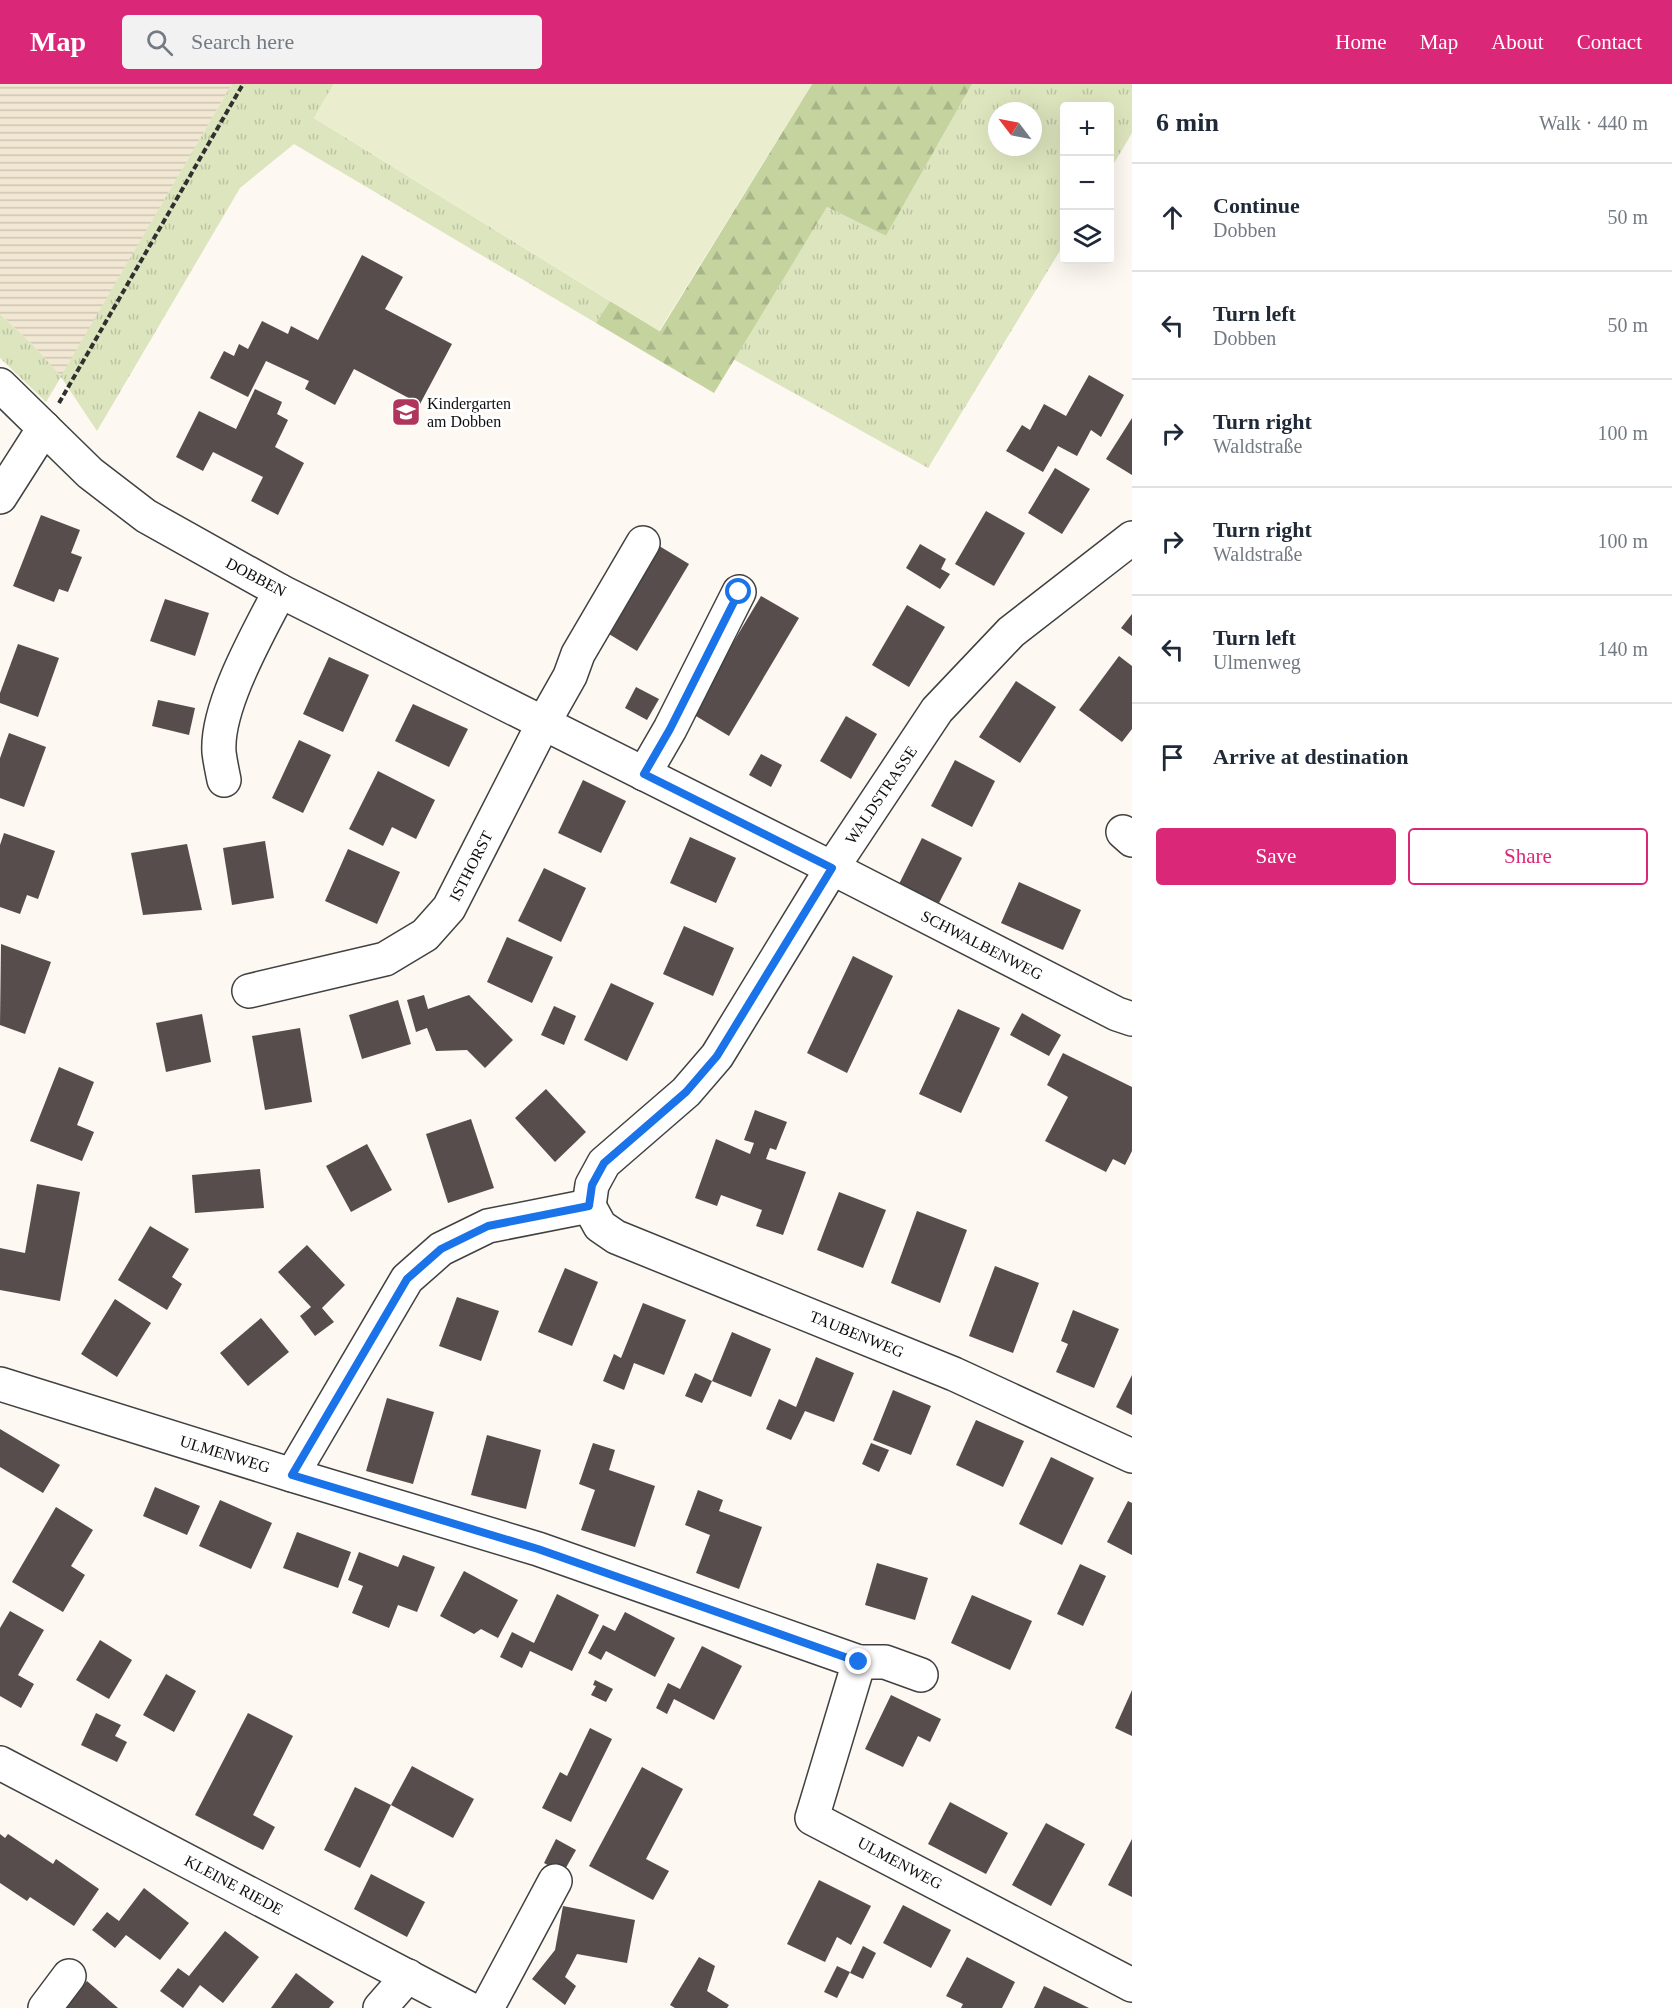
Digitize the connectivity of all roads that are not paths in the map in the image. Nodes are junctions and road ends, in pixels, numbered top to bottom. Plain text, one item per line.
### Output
1 (0, 385) edge
2 (44, 428) junction
3 (0, 497) edge
4 (1132, 538) edge
5 (643, 543) dead end
6 (280, 591) junction
7 (739, 592) dead end
8 (544, 722) junction
9 (644, 774) junction
10 (224, 780) dead end
11 (832, 868) junction
12 (249, 991) dead end
13 (1132, 1019) edge
14 (589, 1206) junction
15 (0, 1384) edge
16 (1132, 1456) edge
17 (292, 1475) junction
18 (859, 1662) junction
19 (921, 1675) dead end
20 (0, 1763) edge
21 (555, 1881) dead end
22 (69, 1976) dead end
23 (408, 1976) junction
24 (1132, 1987) edge
25 (45, 2008) edge
26 (380, 2008) edge
27 (468, 2008) edge
28 (487, 2008) edge
29 (1122, 2008) edge

1 - 2 street, DOBBEN
2 - 3 street
2 - 6 street, DOBBEN
4 - 11 street, WALDSTRASSE
5 - 8 street
6 - 8 street, DOBBEN
6 - 10 street
7 - 9 street
8 - 9 street, DOBBEN
8 - 12 street, ISTHORST
9 - 11 street, DOBBEN
11 - 13 street, SCHWALBENWEG
11 - 14 street, WALDSTRASSE
14 - 16 street, TAUBENWEG
14 - 17 street
15 - 17 street, ULMENWEG
17 - 18 street, ULMENWEG
18 - 19 street, ULMENWEG
18 - 24 street, ULMENWEG
20 - 23 street, KLEINE RIEDE
21 - 28 street
22 - 25 street
23 - 26 street
23 - 27 street, KLEINE RIEDE
24 - 29 street

